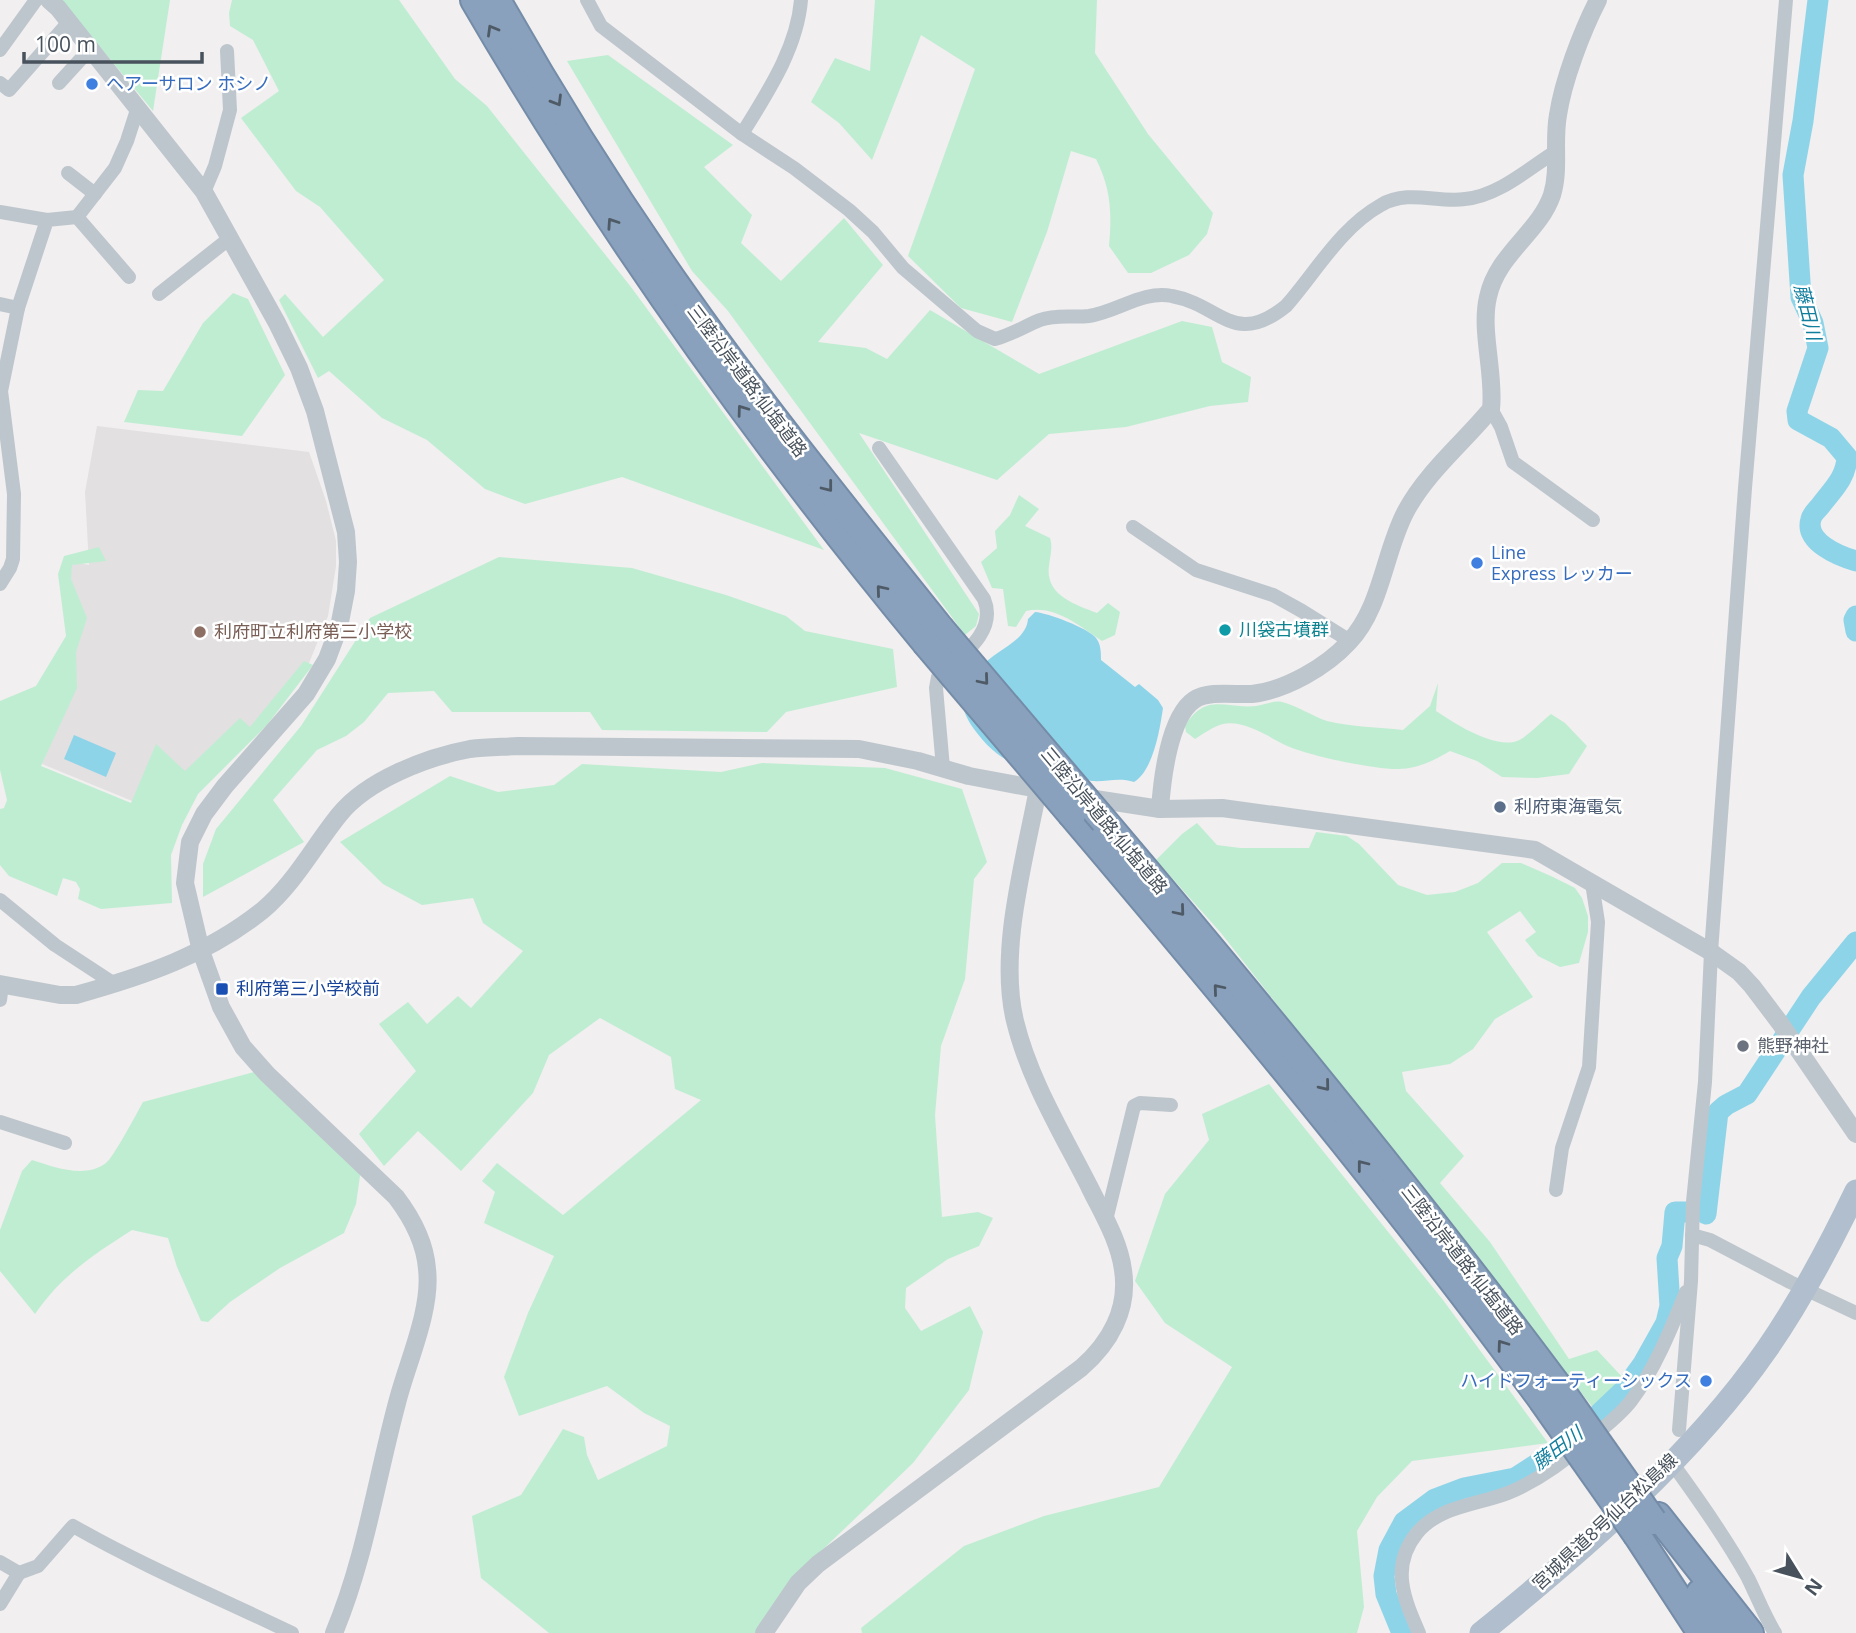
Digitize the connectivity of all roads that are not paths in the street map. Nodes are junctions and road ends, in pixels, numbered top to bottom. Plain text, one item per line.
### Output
1 (36, 0) edge
2 (49, 0) edge
3 (474, 0) edge
4 (497, 0) edge
5 (587, 0) edge
6 (801, 0) edge
7 (1598, 0) edge
8 (1786, 0) edge
9 (69, 22) junction
10 (0, 50) edge
11 (90, 50) junction
12 (227, 51) dead end
13 (59, 82) dead end
14 (0, 83) edge
15 (137, 110) junction
16 (741, 134) junction
17 (1555, 152) junction
18 (68, 173) dead end
19 (204, 192) junction
20 (95, 194) junction
21 (0, 212) edge
22 (77, 217) junction
23 (47, 220) junction
24 (230, 238) junction
25 (129, 277) dead end
26 (159, 294) dead end
27 (0, 304) edge
28 (18, 308) junction
29 (1490, 409) junction
30 (879, 448) dead end
31 (1593, 520) dead end
32 (1133, 527) dead end
33 (0, 584) edge
34 (932, 635) junction
35 (1350, 641) junction
36 (943, 768) junction
37 (1038, 789) junction
38 (1160, 809) junction
39 (1592, 883) junction
40 (0, 900) edge
41 (0, 913) edge
42 (17, 914) junction
43 (201, 951) junction
44 (1711, 952) junction
45 (113, 983) junction
46 (1, 990) edge
47 (1171, 1105) dead end
48 (0, 1122) edge
49 (1856, 1134) edge
50 (65, 1143) dead end
51 (1556, 1190) dead end
52 (1856, 1191) edge
53 (1106, 1220) junction
54 (1692, 1235) junction
55 (1691, 1281) junction
56 (1804, 1289) junction
57 (1856, 1313) edge
58 (1551, 1399) junction
59 (1679, 1430) dead end
60 (1672, 1463) junction
61 (1644, 1529) junction
62 (0, 1562) edge
63 (19, 1573) junction
64 (0, 1604) edge
65 (292, 1633) edge
66 (334, 1633) edge
67 (764, 1633) edge
68 (1419, 1633) edge
69 (1481, 1633) edge
70 (1682, 1633) edge
71 (1701, 1633) edge
72 (1725, 1633) edge
73 (1750, 1633) edge
74 (1775, 1633) edge

1 - 10 street
2 - 9 street
34 -> 3 highway, 三陸沿岸道路;仙塩道路
4 -> 34 highway, 三陸沿岸道路;仙塩道路
5 - 16 street
6 - 16 street
7 - 17 street
8 - 44 street
9 - 11 street
9 - 14 street
11 - 13 street
11 - 15 street
12 - 19 street
15 - 19 street
15 - 20 street
16 - 17 street
17 - 29 street
18 - 20 street
19 - 24 street
20 - 22 street
21 - 23 street
22 - 23 street
22 - 25 street
23 - 28 street
24 - 26 street
24 - 43 street
27 - 28 street
28 - 33 street
29 - 31 street
29 - 35 street
30 - 36 street
32 - 35 street
58 -> 34 highway, 三陸沿岸道路;仙塩道路, bridge
34 -> 58 highway, 三陸沿岸道路;仙塩道路, bridge
35 - 38 street
36 - 37 street
36 - 43 street
37 - 38 street
37 - 53 street
38 - 39 street
39 - 44 street
39 - 51 street
40 - 42 street
41 - 42 street
42 - 45 street
43 - 45 street
43 - 66 street
44 - 49 street
44 - 54 street
45 - 46 street
47 - 53 street
48 - 50 street
52 - 56 main road, 宮城県道8号仙台松島線
53 - 67 street
54 - 55 street
54 - 56 street
55 - 59 street
55 - 68 street
56 - 57 street
56 - 60 main road, 宮城県道8号仙台松島線
58 - 61 highway, 三陸沿岸道路;仙塩道路, bridge
58 - 61 highway, 三陸沿岸道路;仙塩道路, bridge
60 - 69 main road, 宮城県道8号仙台松島線
60 - 74 street
61 - 70 highway
61 - 71 highway, 三陸沿岸道路;仙塩道路
61 - 72 highway, 三陸沿岸道路;仙塩道路
61 - 73 highway
62 - 63 street
63 - 64 street
63 - 65 street

